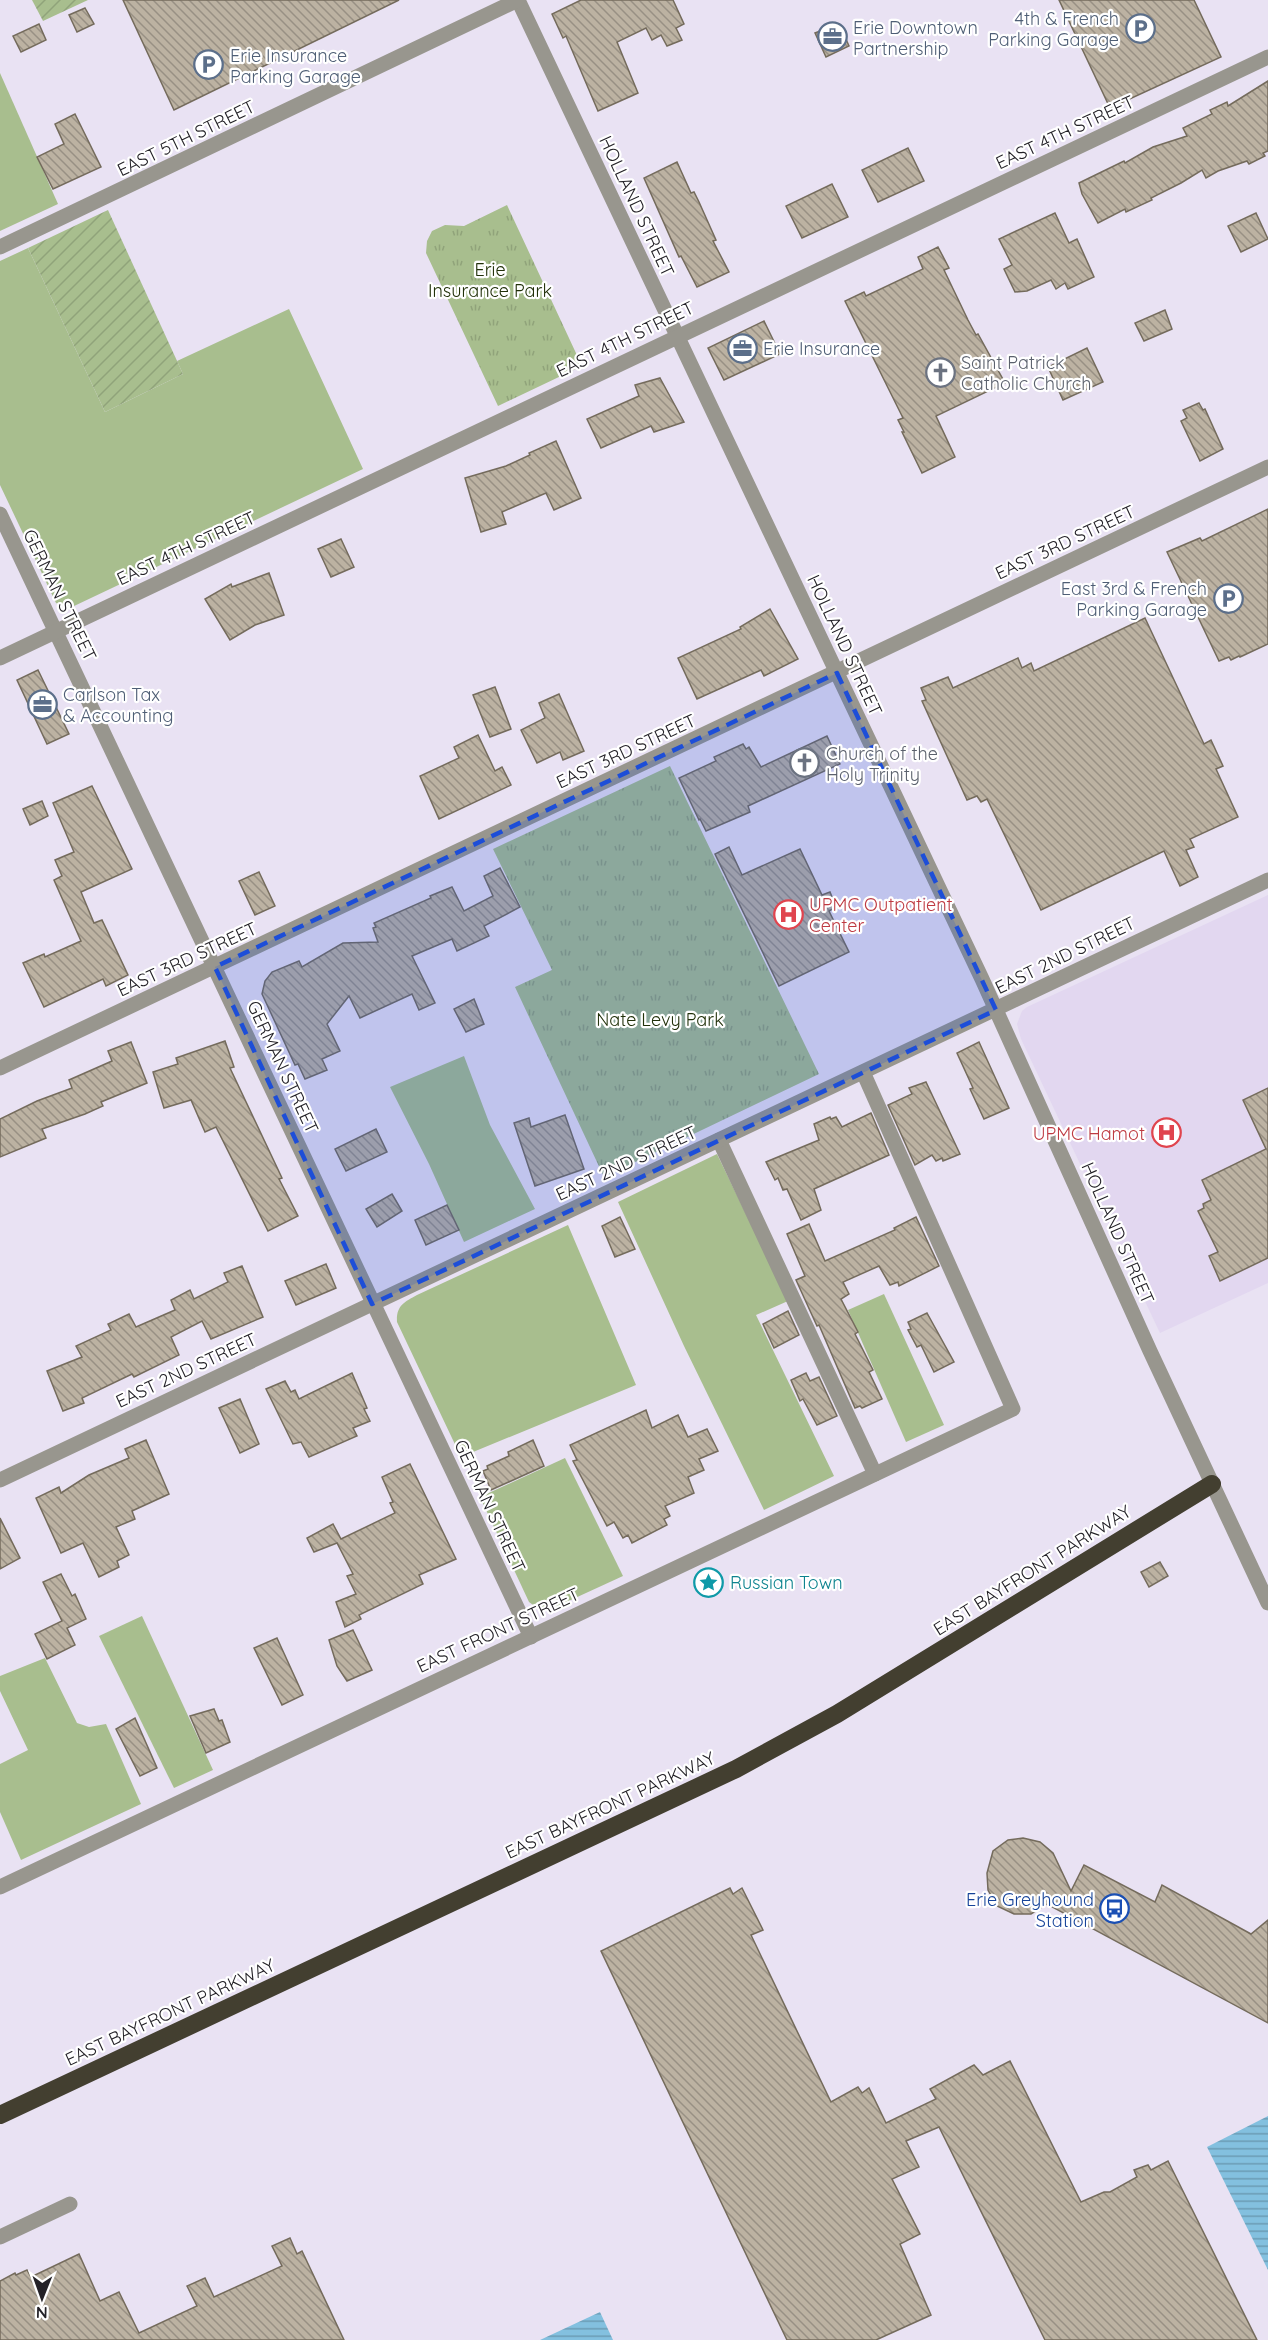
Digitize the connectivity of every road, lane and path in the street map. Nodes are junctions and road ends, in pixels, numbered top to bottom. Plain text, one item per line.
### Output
1 (518, 0) edge
2 (1268, 57) edge
3 (0, 247) edge
4 (677, 336) junction
5 (1268, 467) edge
6 (0, 514) edge
7 (57, 632) junction
8 (0, 658) edge
9 (837, 673) junction
10 (1268, 880) edge
11 (214, 967) junction
12 (996, 1010) junction
13 (0, 1068) edge
14 (863, 1072) junction
15 (719, 1140) junction
16 (372, 1304) junction
17 (875, 1474) junction
18 (0, 1480) edge
19 (1212, 1484) junction
20 (1268, 1603) edge
21 (531, 1637) junction
22 (0, 1887) edge
23 (0, 2115) edge
24 (70, 2204) dead end
25 (0, 2237) edge

1 - 3 street, EAST 5TH STREET
1 - 4 street, HOLLAND STREET
2 - 4 street, EAST 4TH STREET
4 - 7 street, EAST 4TH STREET
4 - 9 street, HOLLAND STREET
5 - 9 street, EAST 3RD STREET
6 - 7 street, GERMAN STREET
7 - 8 street, EAST 4TH STREET
7 - 11 street, GERMAN STREET
9 - 11 street, EAST 3RD STREET
9 - 12 street, HOLLAND STREET
10 - 12 street, EAST 2ND STREET
11 - 13 street, EAST 3RD STREET
11 - 16 street, GERMAN STREET
12 - 14 street, EAST 2ND STREET
12 - 19 street, HOLLAND STREET
14 - 15 street, EAST 2ND STREET
14 - 17 street, EAST FRONT STREET
15 - 16 street, EAST 2ND STREET
15 - 17 street
16 - 18 street, EAST 2ND STREET
16 - 21 street, GERMAN STREET
17 - 21 street, EAST FRONT STREET
19 - 20 street, HOLLAND STREET
19 - 23 highway, EAST BAYFRONT PARKWAY
21 - 22 street, EAST FRONT STREET
24 - 25 street

